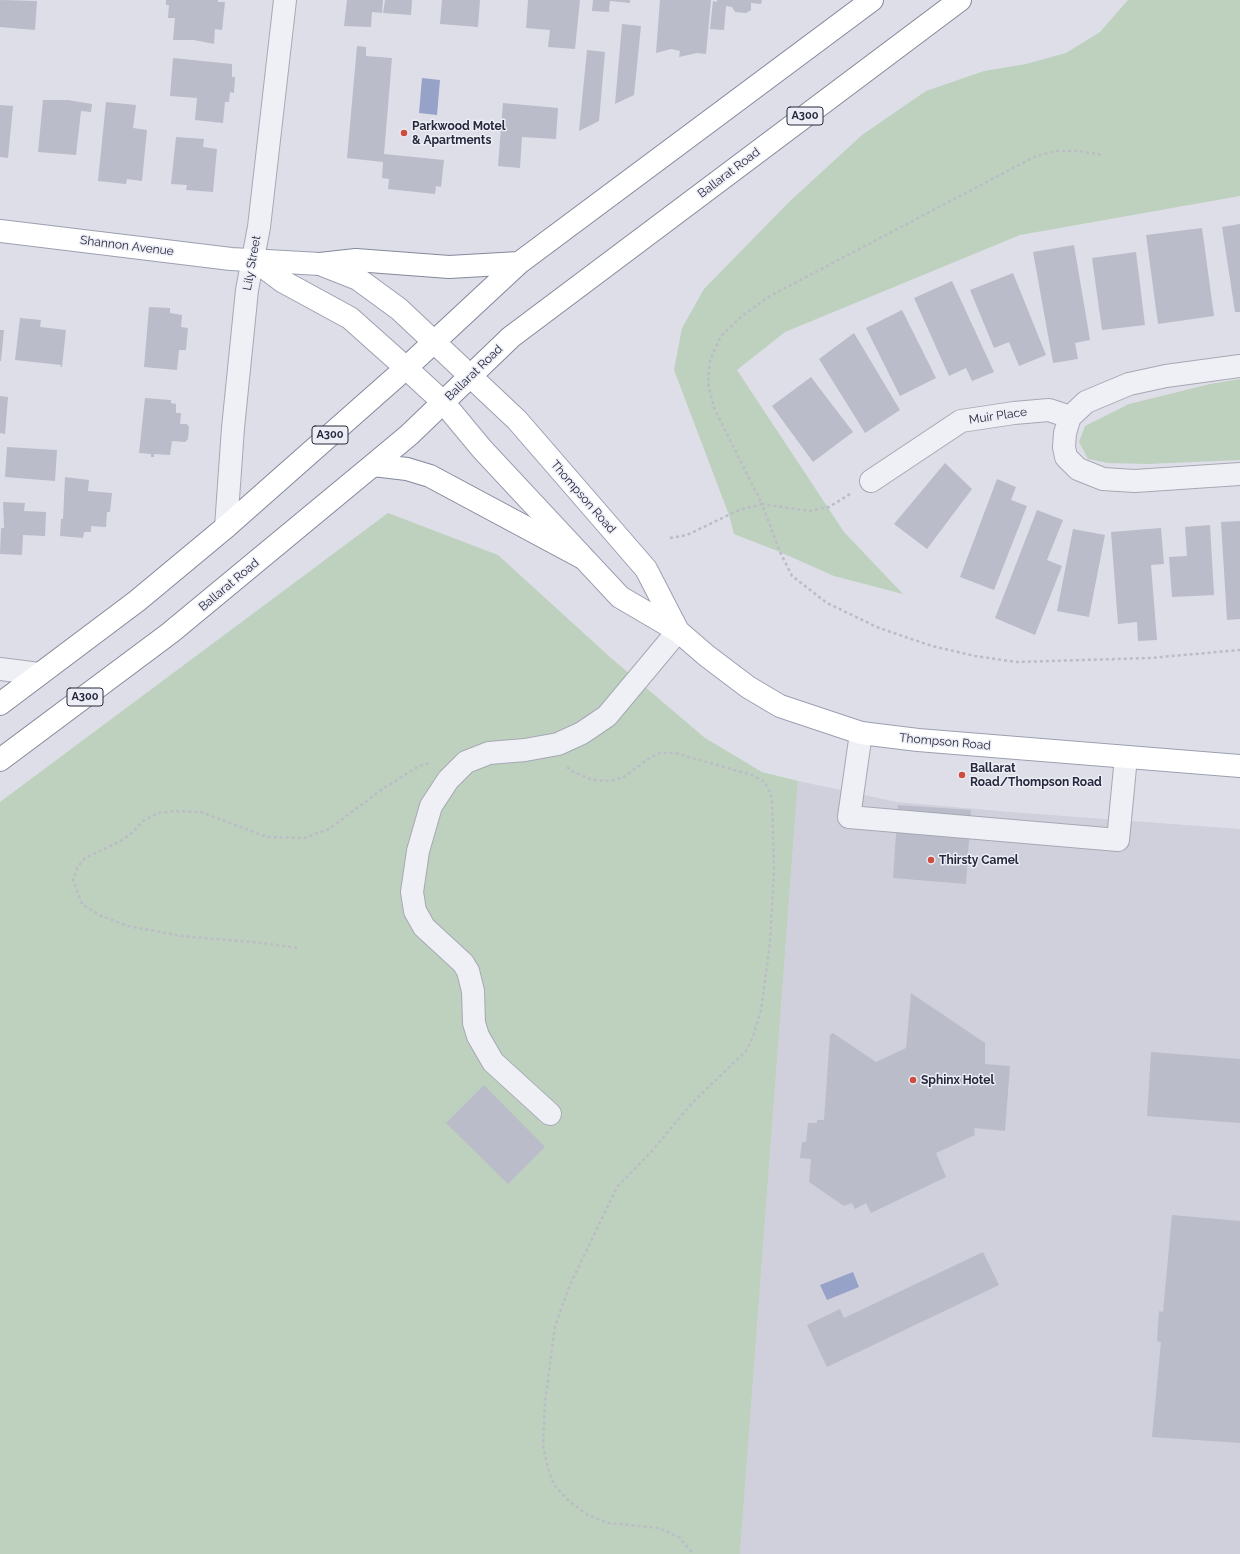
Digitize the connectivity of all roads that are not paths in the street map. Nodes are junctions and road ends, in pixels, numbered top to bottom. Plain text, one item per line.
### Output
1 (285, 0) edge
2 (872, 0) edge
3 (960, 0) edge
4 (0, 231) edge
5 (254, 260) junction
6 (520, 263) junction
7 (320, 264) junction
8 (433, 341) junction
9 (1240, 366) edge
10 (406, 368) junction
11 (470, 376) junction
12 (444, 402) junction
13 (1070, 417) junction
14 (373, 465) junction
15 (1240, 474) edge
16 (871, 481) road end
17 (226, 528) junction
18 (583, 558) junction
19 (678, 631) junction
20 (0, 669) edge
21 (39, 674) junction
22 (0, 704) edge
23 (861, 733) junction
24 (1126, 757) junction
25 (0, 760) edge
26 (1240, 766) edge
27 (550, 1114) dead end

1 - 5 street, Lily Street
2 - 6 main road, A300
3 - 11 main road, Ballarat Road / A300
4 - 5 main road, Shannon Avenue
5 - 7 main road, Shannon Avenue
5 - 10 main road
5 - 17 street, Lily Street
6 - 7 main road
6 - 8 main road, A300
7 - 8 main road, Shannon Avenue
8 - 10 main road, A300
8 - 11 main road, Thompson Road
9 - 13 street
10 - 12 main road, Thompson Road
10 - 17 main road, A300
11 - 12 main road, Ballarat Road / A300
11 - 19 main road, Thompson Road
12 - 14 main road, Ballarat Road / A300
12 - 18 main road, Thompson Road
13 - 15 street
13 - 16 street, Muir Place
14 - 18 main road
14 - 25 main road, Ballarat Road / A300
17 - 21 main road, A300
18 - 19 main road, Thompson Road
19 - 23 main road, Thompson Road
19 - 27 street
20 - 21 street
21 - 22 main road, A300
23 - 24 main road, Thompson Road
23 - 24 street
24 - 26 main road, Thompson Road

